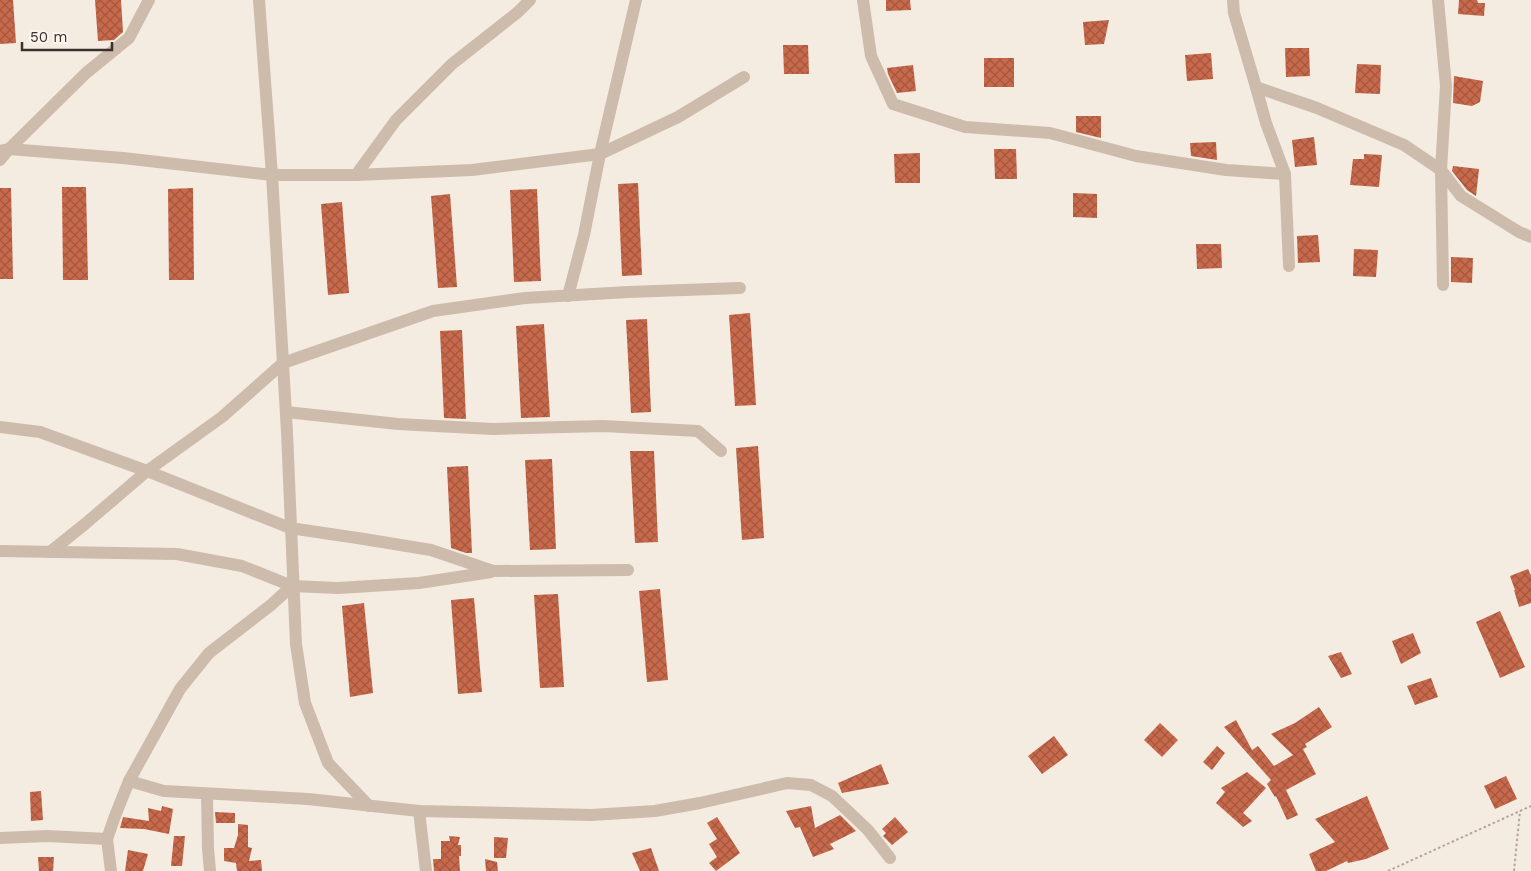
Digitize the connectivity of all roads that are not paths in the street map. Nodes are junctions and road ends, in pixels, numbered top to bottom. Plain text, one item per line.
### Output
1 (149, 0) edge
2 (259, 0) edge
3 (530, 0) edge
4 (636, 0) edge
5 (863, 0) edge
6 (1233, 0) edge
7 (1438, 0) edge
8 (744, 77) dead end
9 (1256, 87) junction
10 (4, 150) edge
11 (600, 154) junction
12 (0, 160) edge
13 (1441, 170) junction
14 (1285, 174) junction
15 (272, 175) junction
16 (356, 175) junction
17 (1531, 237) edge
18 (1289, 266) dead end
19 (1442, 285) dead end
20 (740, 288) dead end
21 (568, 296) junction
22 (283, 363) junction
23 (286, 412) junction
24 (0, 427) edge
25 (721, 451) dead end
26 (147, 471) junction
27 (290, 528) junction
28 (0, 551) edge
29 (50, 552) junction
30 (628, 570) dead end
31 (493, 571) junction
32 (292, 586) junction
33 (129, 781) junction
34 (207, 794) junction
35 (369, 806) junction
36 (420, 811) junction
37 (0, 838) edge
38 (107, 838) junction
39 (890, 858) dead end
40 (111, 871) edge
41 (210, 871) edge
42 (426, 871) edge

1 - 10 street
2 - 15 street
3 - 16 street
4 - 11 street
5 - 14 street
6 - 9 street
7 - 13 street
8 - 11 street
9 - 13 street
9 - 14 street
10 - 12 street
10 - 15 street
11 - 16 street
11 - 21 street
13 - 17 street
13 - 19 street
14 - 18 street
15 - 16 street
15 - 22 street
20 - 21 street
21 - 22 street
22 - 23 street
22 - 26 street
23 - 25 street
23 - 27 street
24 - 26 street
26 - 27 street
26 - 29 street
27 - 31 street
27 - 32 street
28 - 29 street
29 - 32 street
30 - 31 street
31 - 32 street
32 - 33 street
32 - 35 street
33 - 34 street
33 - 38 street
34 - 35 street
34 - 41 street
35 - 36 street
36 - 39 street
36 - 42 street
37 - 38 street
38 - 40 street

